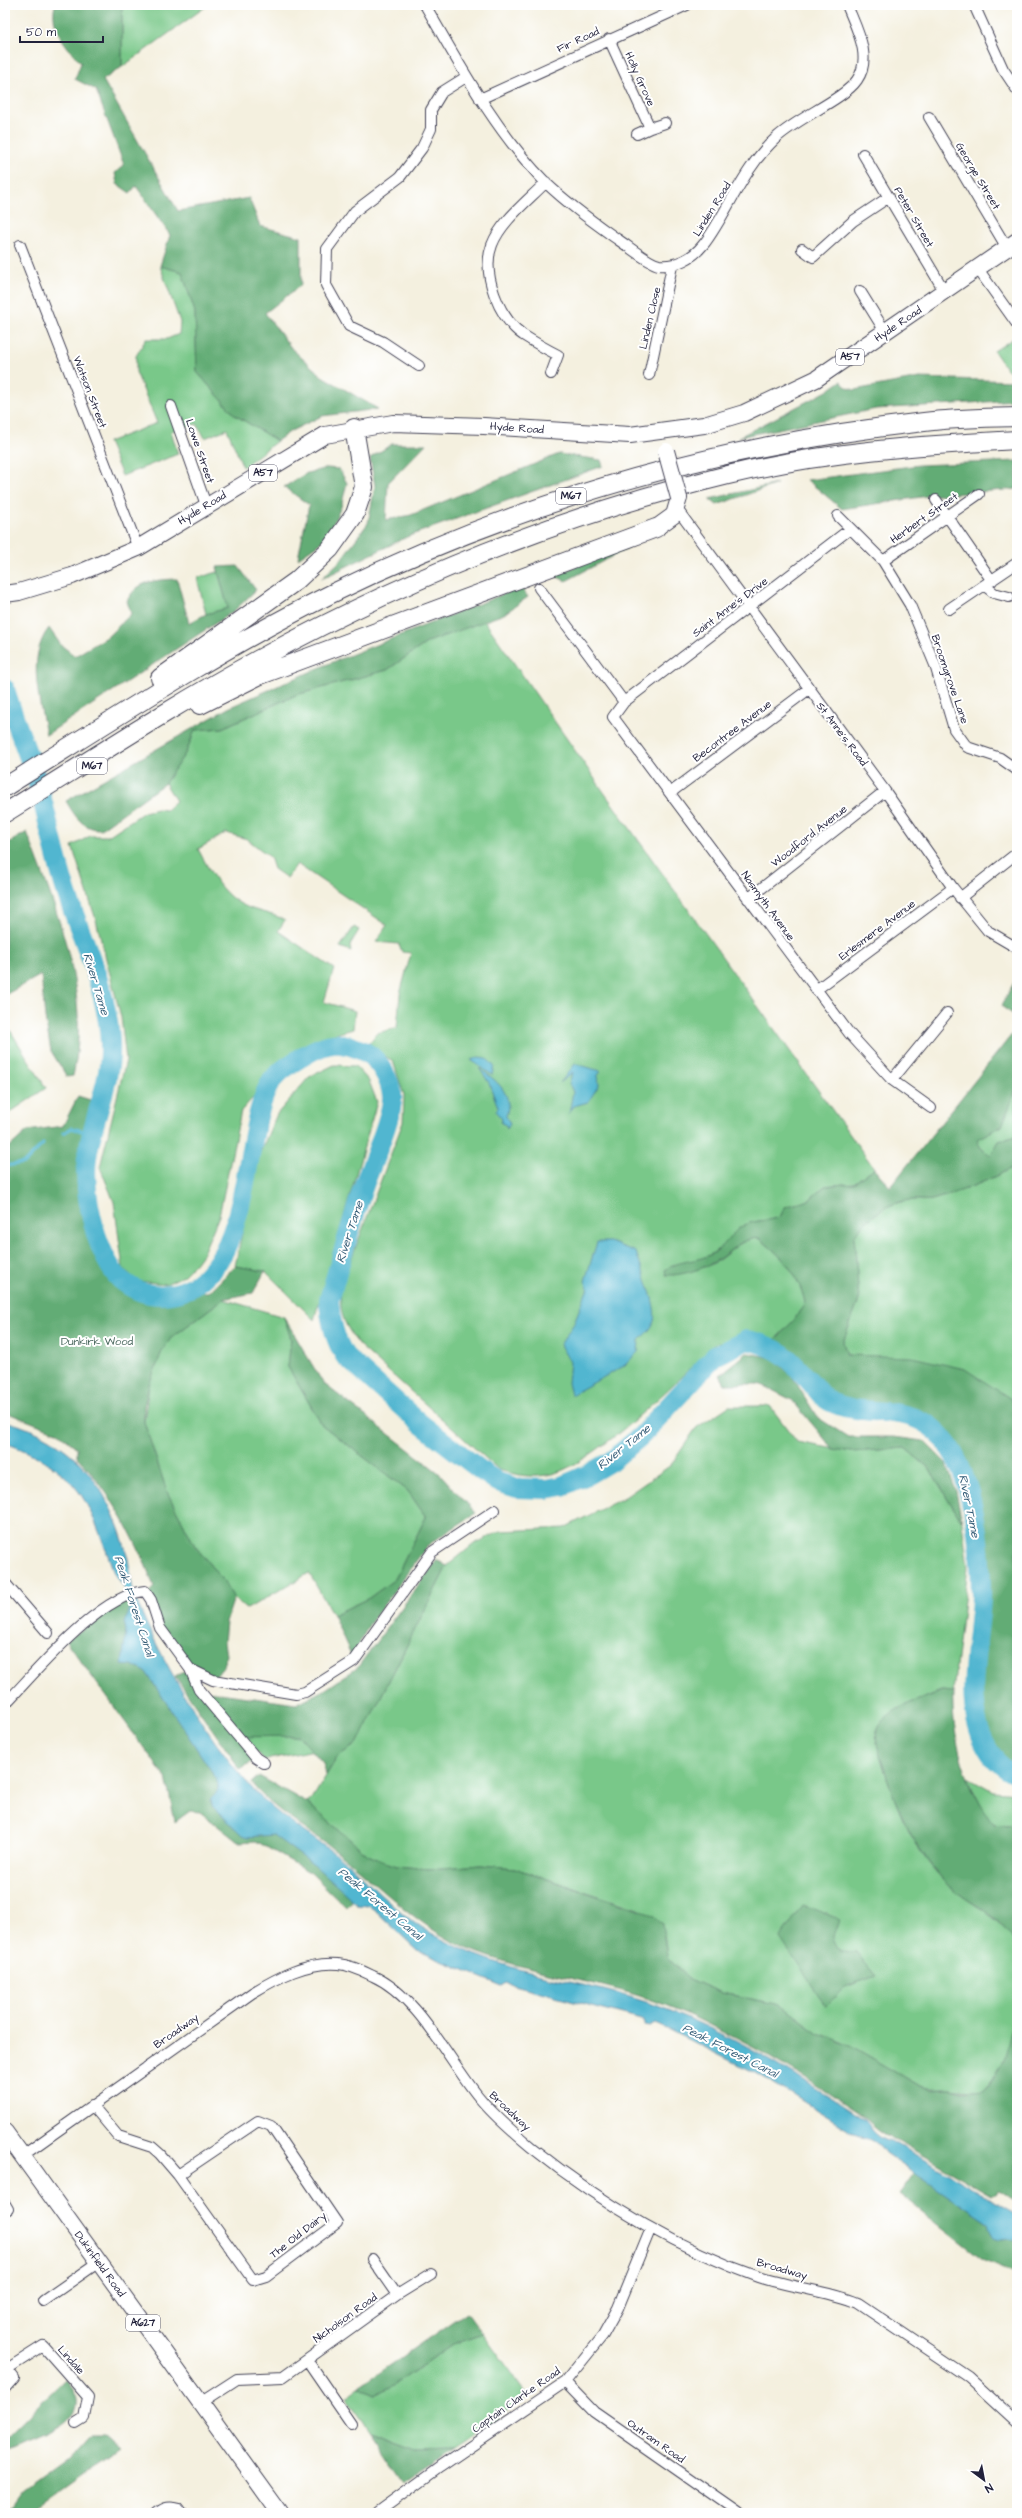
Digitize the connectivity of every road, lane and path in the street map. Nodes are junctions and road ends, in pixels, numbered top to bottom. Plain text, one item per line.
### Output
1 (425, 5) edge
2 (687, 5) edge
3 (847, 5) edge
4 (974, 5) edge
5 (609, 39) junction
6 (464, 72) junction
7 (1017, 90) edge
8 (480, 99) junction
9 (929, 117) dead end
10 (665, 123) dead end
11 (650, 128) junction
12 (637, 134) dead end
13 (863, 154) dead end
14 (546, 182) junction
15 (889, 197) junction
16 (1012, 244) edge
17 (20, 245) dead end
18 (802, 249) dead end
19 (672, 266) junction
20 (978, 269) junction
21 (860, 291) dead end
22 (945, 292) junction
23 (1017, 324) edge
24 (886, 333) junction
25 (419, 366) dead end
26 (551, 374) dead end
27 (649, 375) dead end
28 (172, 406) dead end
29 (1017, 417) edge
30 (354, 428) junction
31 (663, 432) junction
32 (1017, 440) edge
33 (980, 494) dead end
34 (936, 500) dead end
35 (678, 504) junction
36 (206, 505) junction
37 (838, 516) dead end
38 (948, 516) junction
39 (656, 528) joint
40 (850, 529) junction
41 (138, 548) junction
42 (883, 562) junction
43 (1017, 562) edge
44 (989, 584) junction
45 (539, 588) dead end
46 (12, 593) edge
47 (1009, 598) dead end
48 (750, 607) junction
49 (949, 609) dead end
50 (159, 684) junction
51 (809, 688) junction
52 (624, 702) junction
53 (177, 712) junction
54 (1017, 770) edge
55 (5, 783) edge
56 (5, 787) edge
57 (885, 791) junction
58 (670, 793) junction
59 (5, 815) edge
60 (1017, 853) edge
61 (953, 888) junction
62 (960, 898) junction
63 (748, 899) junction
64 (1017, 948) edge
65 (816, 990) junction
66 (947, 1013) dead end
67 (892, 1080) junction
68 (931, 1108) dead end
69 (495, 1510) dead end
70 (5, 1583) edge
71 (48, 1633) dead end
72 (190, 1669) junction
73 (5, 1704) edge
74 (264, 1763) dead end
75 (92, 2105) junction
76 (5, 2132) edge
77 (22, 2156) junction
78 (178, 2176) junction
79 (650, 2230) junction
80 (372, 2259) dead end
81 (99, 2262) junction
82 (431, 2274) dead end
83 (397, 2295) junction
84 (43, 2301) dead end
85 (307, 2360) junction
86 (6, 2367) edge
87 (565, 2382) junction
88 (5, 2388) edge
89 (200, 2403) junction
90 (1017, 2422) edge
91 (76, 2423) dead end
92 (351, 2424) dead end
93 (156, 2513) edge
94 (182, 2513) edge
95 (280, 2513) edge
96 (377, 2513) edge
97 (740, 2513) edge

1 - 6 street
2 - 5 street, Fir Road
3 - 19 street, Linden Road
4 - 7 street
5 - 8 street, Fir Road
5 - 11 street, Holly Grove
6 - 8 street
6 - 25 street
8 - 14 street
9 - 16 street, George Street
10 - 11 street
11 - 12 street
13 - 15 street, Peter Street
14 - 19 street
14 - 26 street
15 - 18 street
15 - 22 street, Peter Street
16 - 20 main road, Hyde Road / A57
17 - 41 street, Watson Street
19 - 27 street, Linden Close
20 - 22 main road, Hyde Road / A57
20 - 23 street
21 - 24 street
22 - 24 main road, Hyde Road / A57
24 - 31 main road, Hyde Road / A57
28 - 36 street, Lowe Street
29 - 50 highway, M67
30 - 31 main road, Hyde Road / A57
30 - 36 main road, Hyde Road / A57
30 - 50 highway, M67
31 - 35 main road, St Anne's Road, bridge
32 - 53 highway, M67
33 - 38 street, Herbert Street
34 - 38 street
35 - 39 main road
35 - 48 street, St Anne's Road
36 - 41 main road, Hyde Road / A57
37 - 40 street, Broomgrove Lane
38 - 42 street, Herbert Street
38 - 44 street
39 - 53 highway, M67
40 - 42 street, Broomgrove Lane
40 - 48 street, Saint Anne's Drive
41 - 46 main road, Hyde Road / A57
42 - 54 street, Broomgrove Lane
43 - 44 street
44 - 47 street
44 - 49 street
45 - 52 street
48 - 51 street, St Anne's Road
48 - 52 street, Saint Anne's Drive
50 - 55 highway, M67
50 - 56 highway, M67
51 - 57 street, St Anne's Road
51 - 58 street, Becontree Avenue
52 - 58 street, Nasmyth Avenue
53 - 59 highway, M67
57 - 61 street, St Anne's Road
57 - 63 street, Woodford Avenue
58 - 63 street, Nasmyth Avenue
60 - 62 street
61 - 62 street, St Anne's Road
61 - 65 street, Erlesmere Avenue
62 - 64 street, St Anne's Road
63 - 65 street, Nasmyth Avenue
65 - 67 street, Nasmyth Avenue
66 - 67 street
67 - 68 street, Nasmyth Avenue
69 - 72 street
70 - 71 street
72 - 73 street
72 - 74 street
75 - 77 street, Broadway
75 - 78 street, The Old Dairy
75 - 79 street, Broadway
76 - 77 main road, Dukinfield Road / A627
77 - 81 main road, Dukinfield Road / A627
78 - 78 street, The Old Dairy
79 - 87 street, Captain Clarke Road
79 - 90 street, Broadway
80 - 83 street
81 - 84 street
81 - 89 main road, Dukinfield Road / A627
82 - 83 street, Nicholson Road
83 - 85 street, Nicholson Road
85 - 89 street, Nicholson Road
85 - 92 street
86 - 88 street
86 - 91 street, Lindale
87 - 96 street, Captain Clarke Road
87 - 97 street, Outram Road
89 - 95 main road, Dukinfield Road / A627
93 - 94 street

